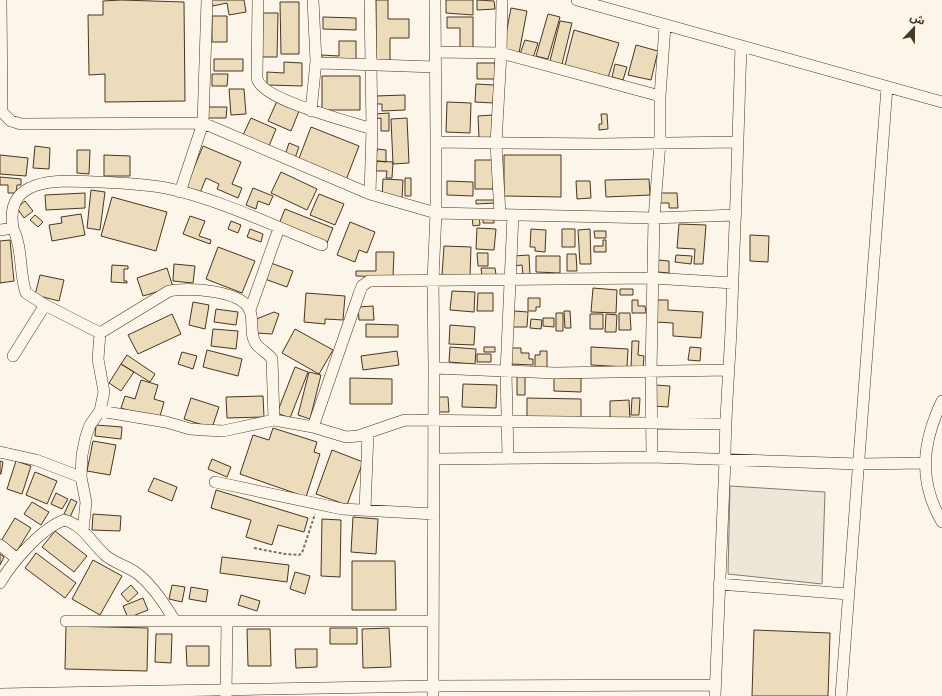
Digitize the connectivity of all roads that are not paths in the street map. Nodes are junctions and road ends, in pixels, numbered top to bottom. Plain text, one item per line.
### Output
1 (1, 0) edge
2 (207, 0) edge
3 (258, 0) edge
4 (313, 0) edge
5 (370, 0) edge
6 (434, 0) edge
7 (502, 0) edge
8 (577, 0) edge
9 (665, 26) junction
10 (741, 46) junction
11 (435, 52) junction
12 (501, 54) junction
13 (316, 61) junction
14 (370, 65) junction
15 (435, 67) junction
16 (887, 87) junction
17 (660, 96) junction
18 (942, 102) edge
19 (311, 111) junction
20 (203, 123) junction
21 (372, 129) junction
22 (436, 142) junction
23 (738, 142) junction
24 (660, 143) junction
25 (496, 144) junction
26 (180, 192) junction
27 (370, 194) junction
28 (436, 212) junction
29 (500, 214) junction
30 (514, 215) junction
31 (736, 215) junction
32 (654, 218) junction
33 (13, 228) junction
34 (279, 228) junction
35 (0, 230) edge
36 (322, 245) dead end
37 (652, 278) junction
38 (511, 279) junction
39 (432, 280) junction
40 (733, 283) junction
41 (45, 305) junction
42 (250, 310) junction
43 (100, 334) junction
44 (13, 356) dead end
45 (434, 368) junction
46 (729, 370) junction
47 (506, 372) junction
48 (651, 372) junction
49 (942, 401) edge
50 (100, 412) junction
51 (274, 420) junction
52 (433, 420) junction
53 (508, 422) junction
54 (652, 424) junction
55 (725, 424) junction
56 (313, 427) junction
57 (368, 433) junction
58 (0, 452) edge
59 (652, 457) junction
60 (508, 458) junction
61 (435, 459) junction
62 (725, 460) junction
63 (925, 463) junction
64 (859, 464) junction
65 (81, 477) junction
66 (215, 482) dead end
67 (365, 510) junction
68 (434, 514) junction
69 (942, 522) edge
70 (83, 531) junction
71 (0, 545) edge
72 (18, 559) junction
73 (0, 583) edge
74 (719, 584) junction
75 (848, 594) junction
76 (66, 621) dead end
77 (175, 621) junction
78 (227, 621) junction
79 (432, 621) junction
80 (433, 691) edge
81 (715, 691) edge
82 (226, 692) edge
83 (0, 694) edge
84 (35, 695) edge
85 (841, 696) edge

1 - 20 street
2 - 20 street
3 - 19 street
4 - 13 street
5 - 14 street
6 - 11 street
7 - 12 street
8 - 9 street
9 - 10 street
9 - 17 street
10 - 16 street
10 - 23 street
11 - 12 street
11 - 15 street
12 - 17 street
12 - 25 street
13 - 14 street
13 - 19 street
14 - 15 street
14 - 21 street
15 - 22 street
16 - 18 street
16 - 64 street
17 - 24 street
19 - 21 street
20 - 26 street
20 - 27 street
21 - 27 street
22 - 25 street
22 - 28 street
23 - 24 street
23 - 31 street
24 - 25 street
24 - 32 street
25 - 29 street
26 - 33 street
26 - 34 street
27 - 28 street
28 - 29 street
28 - 39 street
29 - 30 street
30 - 32 street
30 - 38 street
31 - 32 street
31 - 40 street
32 - 37 street
33 - 35 street
33 - 41 street
34 - 36 street
34 - 42 street
37 - 38 street
37 - 40 street
37 - 48 street
38 - 39 street
38 - 47 street
39 - 45 street
39 - 56 street
40 - 46 street
41 - 43 street
41 - 44 street
42 - 43 street
42 - 51 street
43 - 50 street
45 - 47 street
45 - 52 street
46 - 48 street
46 - 55 street
47 - 48 street
47 - 53 street
48 - 54 street
49 - 63 street
50 - 51 street
50 - 65 street
51 - 56 street
52 - 53 street
52 - 57 street
52 - 61 street
53 - 54 street
53 - 60 street
54 - 55 street
54 - 59 street
55 - 62 street
56 - 57 street
57 - 67 street
58 - 65 street
59 - 60 street
59 - 62 street
60 - 61 street
61 - 68 street
62 - 64 street
62 - 74 street
63 - 64 street
63 - 69 street
64 - 75 street
65 - 70 street
66 - 67 street
67 - 68 street
68 - 79 street
70 - 72 street
70 - 77 street
71 - 72 street
72 - 73 street
74 - 75 street
74 - 81 street
75 - 85 street
76 - 77 street
77 - 78 street
78 - 79 street
78 - 82 street
79 - 80 street
80 - 81 street
80 - 82 street
82 - 84 street
83 - 84 street

